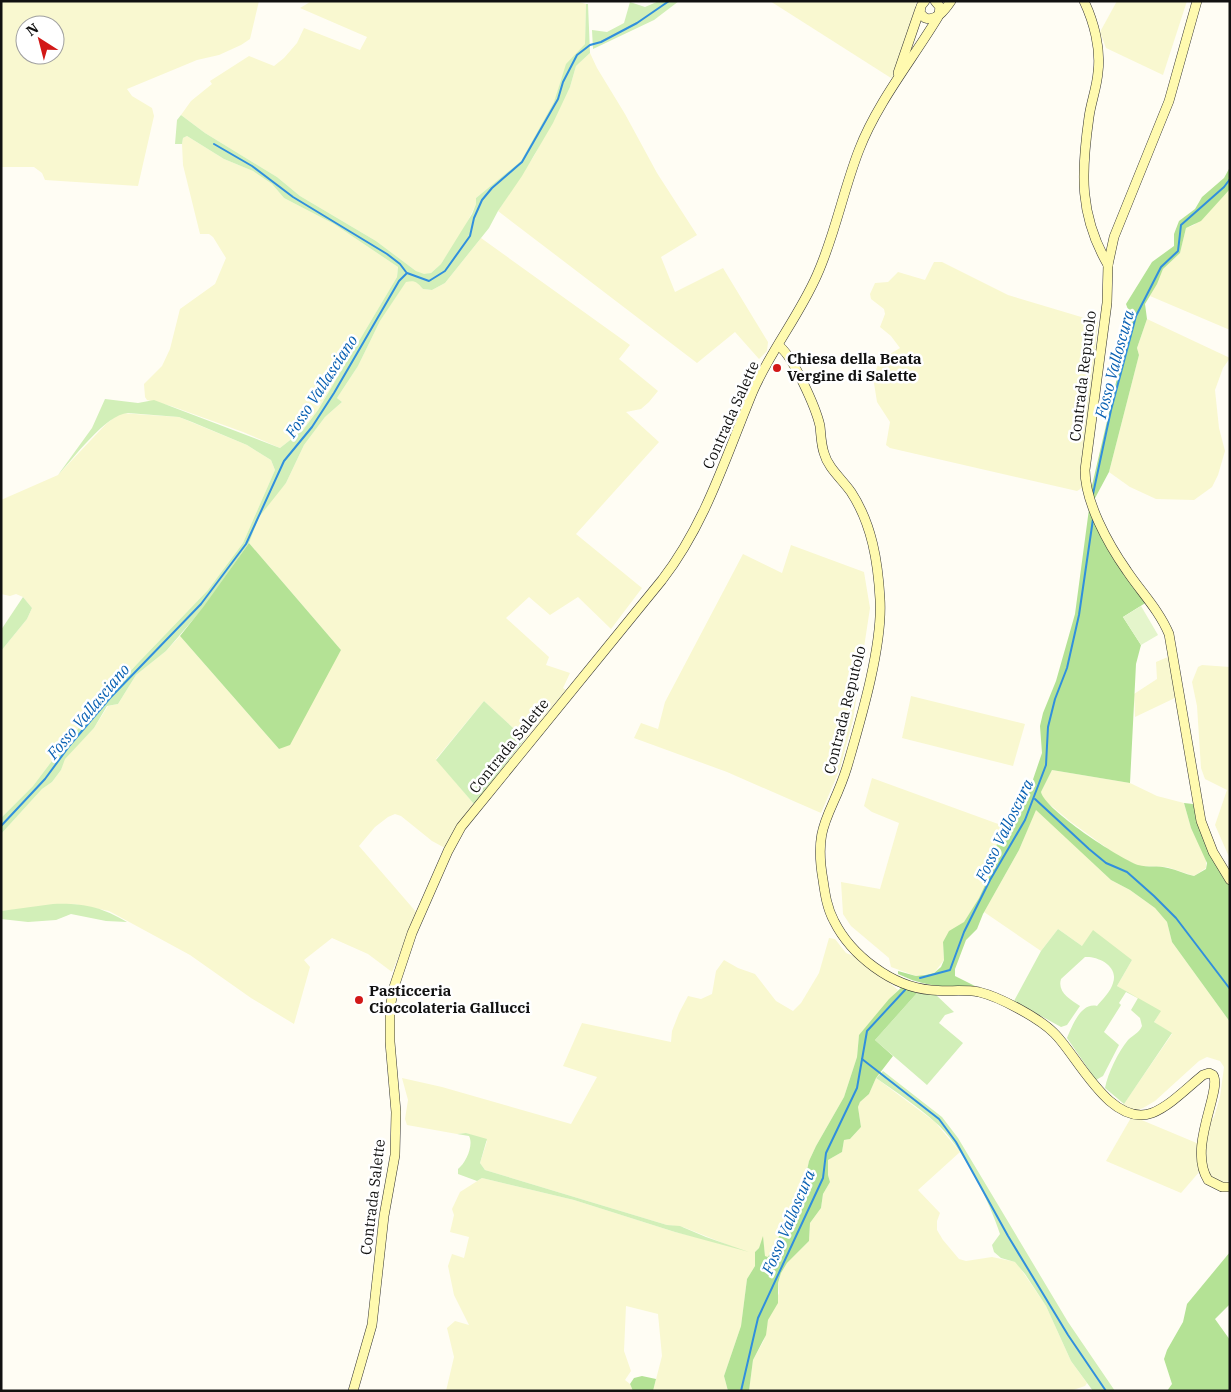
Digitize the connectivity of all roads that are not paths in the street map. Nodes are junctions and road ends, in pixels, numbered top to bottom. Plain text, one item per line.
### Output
1 (936, 1) edge
2 (951, 1) edge
3 (1084, 1) edge
4 (1197, 1) edge
5 (922, 4) edge
6 (938, 15) junction
7 (891, 92) junction
8 (1108, 265) junction
9 (779, 346) junction
10 (1230, 880) edge
11 (1230, 1187) edge
12 (353, 1391) edge

1 - 6 street
2 - 6 street
3 - 8 street, Contrada Reputolo
4 - 8 street
5 - 6 street
5 - 7 street
6 - 7 street
7 - 9 street, Contrada Salette
8 - 10 street, Contrada Reputolo
9 - 11 street, Contrada Reputolo
9 - 12 street, Contrada Salette

